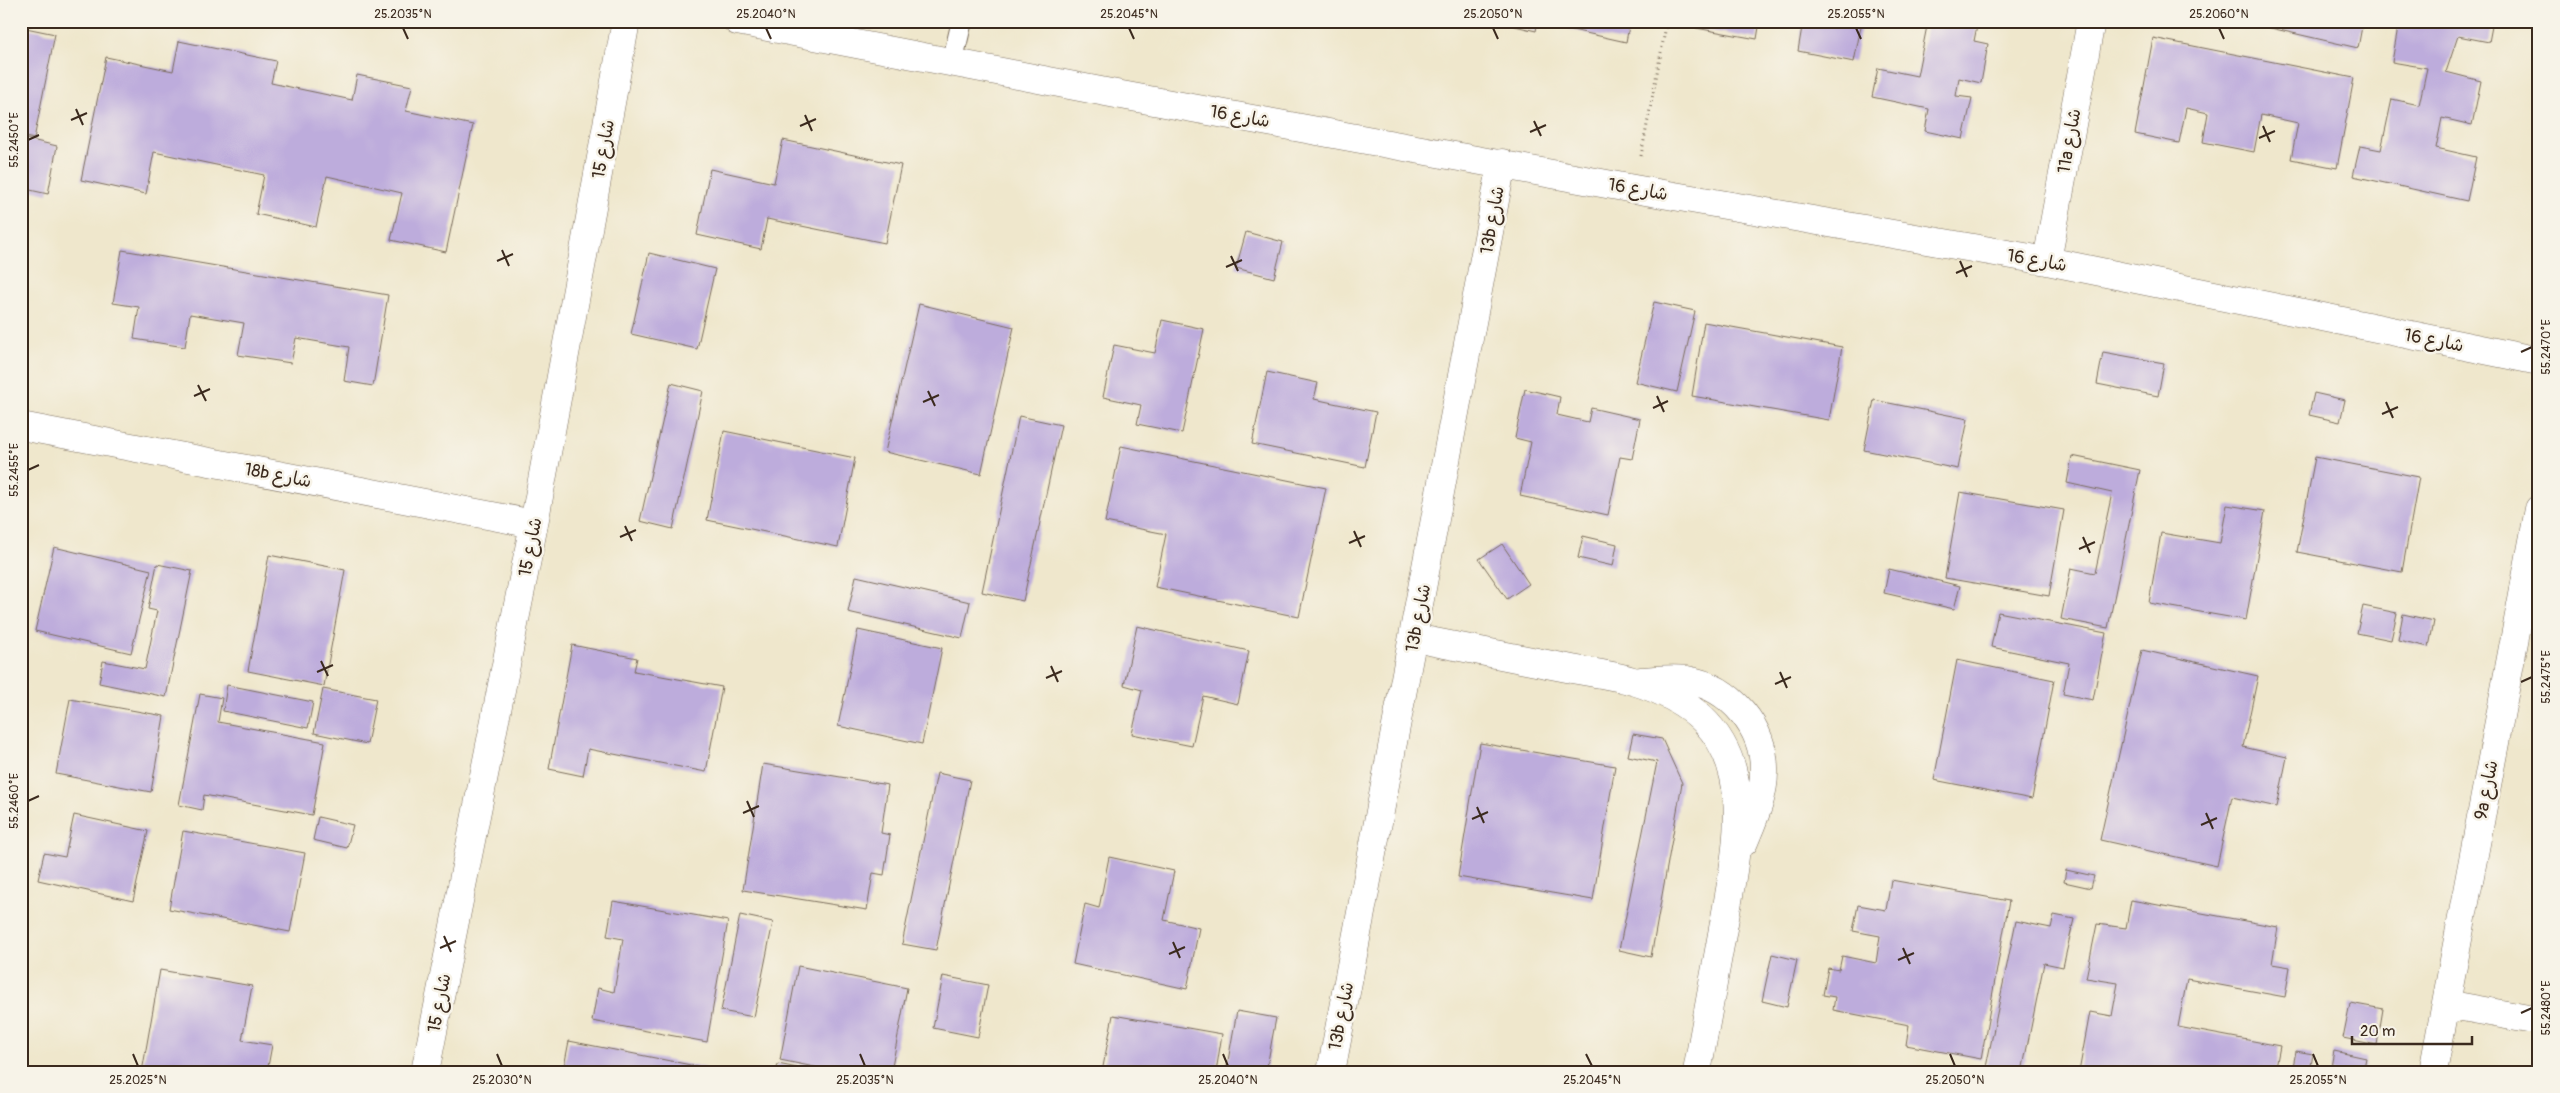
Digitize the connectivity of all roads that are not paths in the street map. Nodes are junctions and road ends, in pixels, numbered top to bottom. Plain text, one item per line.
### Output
1 (626, 21) edge
2 (737, 21) edge
3 (962, 21) edge
4 (2091, 21) edge
5 (772, 24) edge
6 (952, 63) junction
7 (1502, 163) junction
8 (2047, 261) junction
9 (2539, 361) edge
10 (21, 426) edge
11 (2539, 509) edge
12 (534, 524) junction
13 (1414, 638) junction
14 (2446, 1004) junction
15 (2539, 1021) edge
16 (425, 1072) edge
17 (1330, 1072) edge
18 (1697, 1072) edge
19 (2433, 1072) edge

1 - 12 street, شارع 15
2 - 5 street, شارع 16
3 - 6 lane
4 - 8 street, 11a شارع
5 - 6 street, شارع 16
6 - 7 street, شارع 16
7 - 8 street, شارع 16
7 - 13 street, 13b شارع
8 - 9 street, شارع 16
10 - 12 street, 18b شارع
11 - 14 street, 9a شارع
12 - 16 street, شارع 15
13 - 17 street, 13b شارع
13 - 18 street
14 - 15 street
14 - 19 street, 9a شارع

